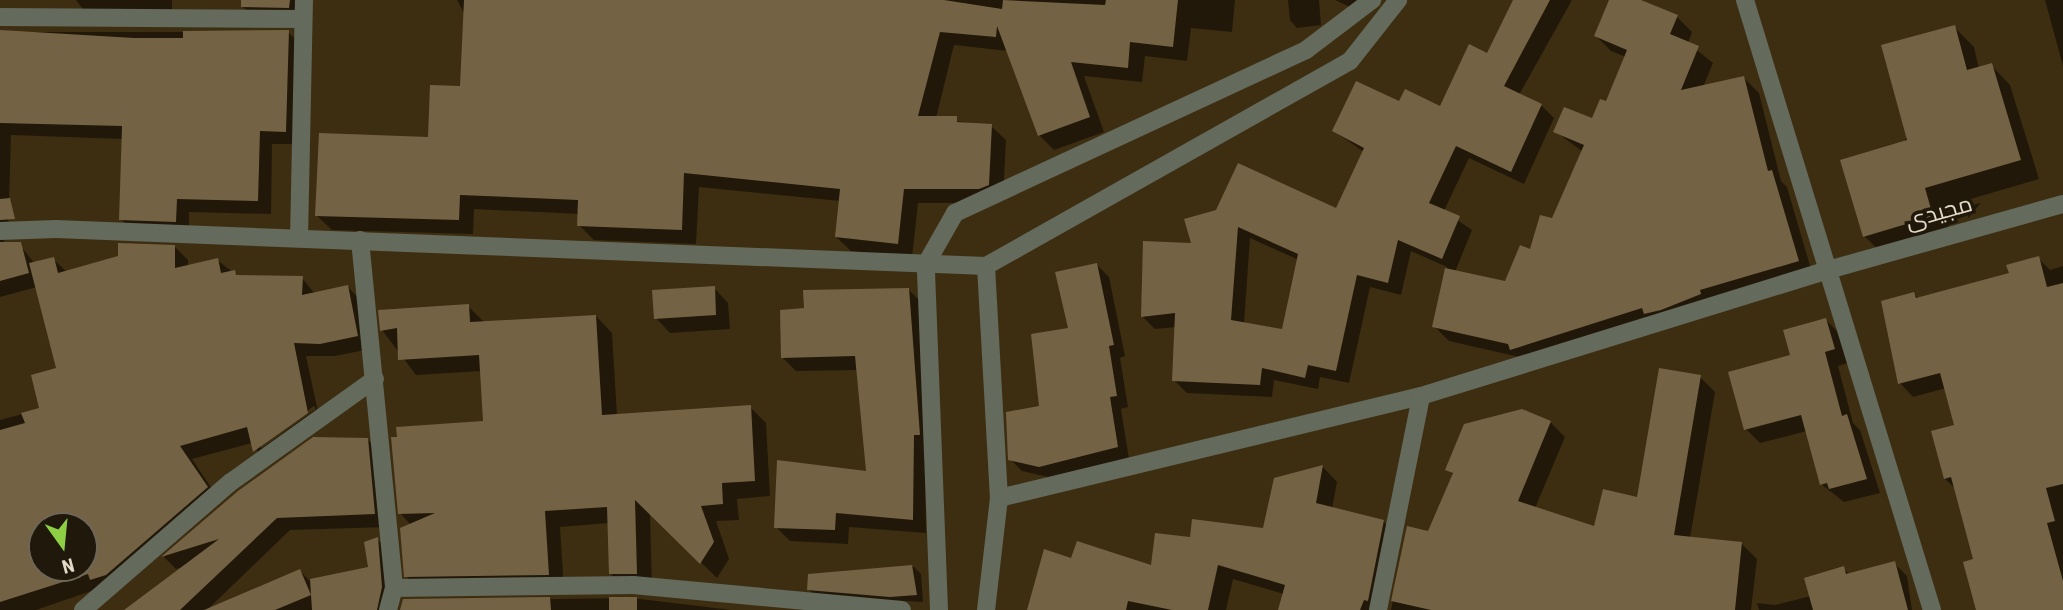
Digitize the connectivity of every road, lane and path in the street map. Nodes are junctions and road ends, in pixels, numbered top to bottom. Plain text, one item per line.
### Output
1 (304, 0) edge
2 (1372, 0) edge
3 (1398, 0) edge
4 (1745, 0) edge
5 (0, 17) edge
6 (301, 19) junction
7 (2063, 204) edge
8 (0, 231) edge
9 (299, 238) junction
10 (360, 240) junction
11 (926, 264) junction
12 (986, 266) junction
13 (1828, 270) junction
14 (374, 379) junction
15 (1421, 396) junction
16 (999, 498) junction
17 (394, 588) junction
18 (83, 610) edge
19 (388, 610) edge
20 (902, 610) edge
21 (939, 610) edge
22 (986, 610) edge
23 (1378, 610) edge
24 (1932, 610) edge

1 - 6 street
2 - 11 street
3 - 12 street
4 - 13 street
5 - 6 street
6 - 9 street
7 - 13 street, مجیدی
8 - 9 street
9 - 10 street
10 - 11 street
10 - 14 street
11 - 12 street
11 - 21 street
12 - 16 street
13 - 15 street, مجیدی
13 - 24 street
14 - 17 street
14 - 18 street
15 - 16 street, مجیدی
15 - 23 street
16 - 22 street
17 - 19 street
17 - 20 street

